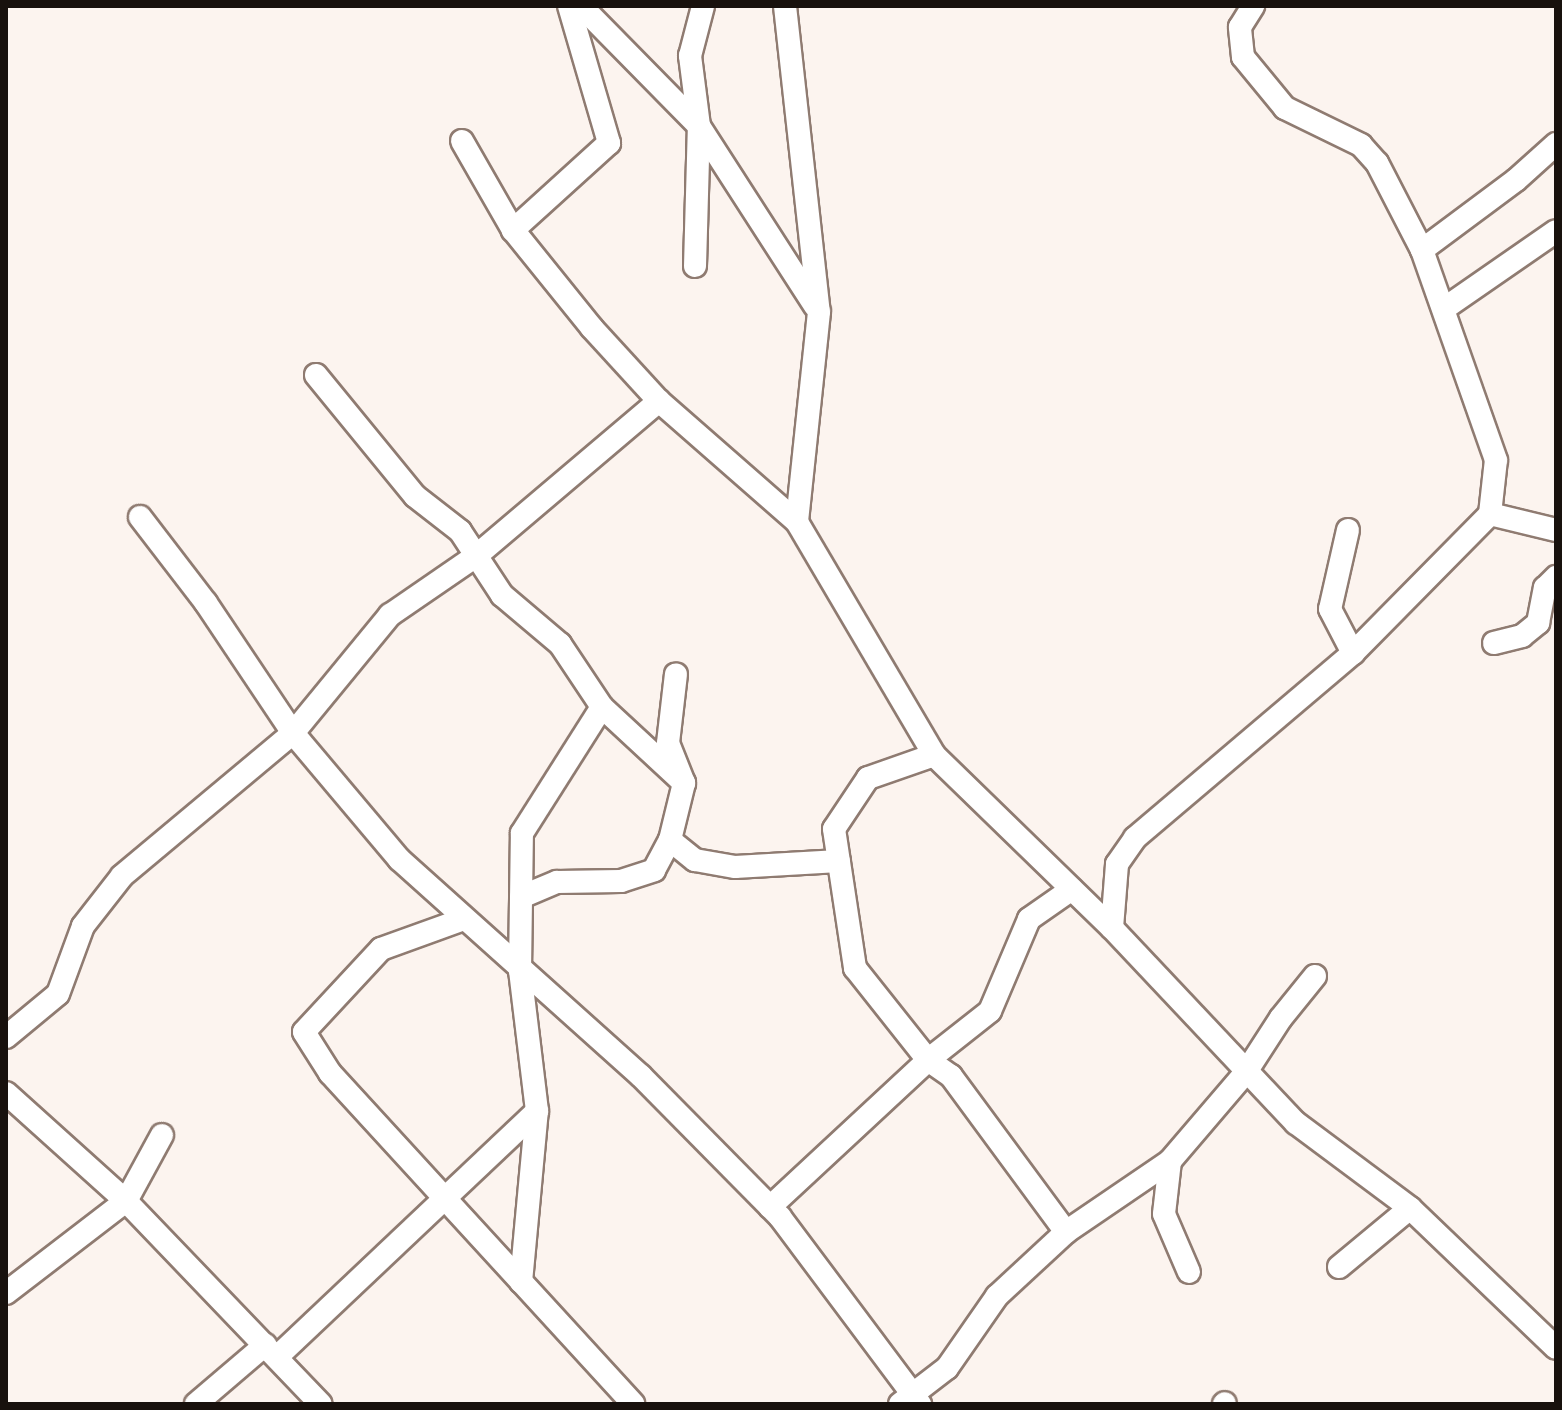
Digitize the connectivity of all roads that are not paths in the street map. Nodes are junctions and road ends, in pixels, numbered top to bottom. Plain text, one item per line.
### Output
1 (569, 6) edge
2 (581, 6) edge
3 (703, 6) edge
4 (785, 6) edge
5 (1253, 6) edge
6 (699, 126) junction
7 (462, 141) dead end
8 (1556, 144) edge
9 (513, 230) junction
10 (1556, 231) edge
11 (1422, 250) junction
12 (695, 266) dead end
13 (1445, 308) junction
14 (819, 312) junction
15 (316, 375) dead end
16 (659, 401) junction
17 (1490, 514) junction
18 (140, 517) dead end
19 (797, 522) junction
20 (1348, 530) dead end
21 (1556, 530) edge
22 (476, 556) junction
23 (1556, 577) edge
24 (1494, 643) dead end
25 (1353, 653) junction
26 (676, 674) dead end
27 (602, 707) junction
28 (293, 733) junction
29 (934, 755) junction
30 (684, 783) junction
31 (670, 840) junction
32 (839, 861) junction
33 (1072, 889) junction
34 (521, 897) junction
35 (464, 919) junction
36 (1112, 928) junction
37 (520, 971) junction
38 (1315, 976) dead end
39 (6, 1037) edge
40 (928, 1060) junction
41 (1246, 1072) junction
42 (6, 1093) edge
43 (537, 1111) junction
44 (162, 1135) dead end
45 (1170, 1161) junction
46 (444, 1198) junction
47 (126, 1201) junction
48 (770, 1207) junction
49 (1410, 1208) junction
50 (1066, 1232) junction
51 (1339, 1267) dead end
52 (1189, 1272) dead end
53 (521, 1282) junction
54 (6, 1293) edge
55 (1556, 1348) edge
56 (271, 1351) junction
57 (911, 1401) edge
58 (196, 1404) edge
59 (321, 1404) edge
60 (633, 1404) edge

1 - 9 street
2 - 6 street
3 - 6 street
4 - 14 street
5 - 11 street
6 - 12 street
6 - 14 street
7 - 9 street
8 - 11 street
9 - 16 street
10 - 13 street
11 - 13 street
13 - 17 street
14 - 19 street
15 - 22 street
16 - 19 street
16 - 22 street
17 - 21 street
17 - 25 street
18 - 28 street
19 - 29 street
20 - 25 street
22 - 27 street
22 - 28 street
23 - 24 street
25 - 36 street
26 - 30 street
27 - 30 street
27 - 34 street
28 - 35 street
28 - 39 street
29 - 32 street
29 - 33 street
30 - 31 street
31 - 32 street
31 - 34 street
32 - 40 street
33 - 36 street
33 - 40 street
34 - 37 street
35 - 37 street
35 - 46 street
36 - 41 street
37 - 43 street
37 - 48 street
38 - 41 street
40 - 48 street
40 - 50 street
41 - 45 street
41 - 49 street
42 - 47 street
43 - 46 street
43 - 53 street
44 - 47 street
45 - 50 street
45 - 52 street
46 - 53 street
46 - 56 street
47 - 54 street
47 - 56 street
48 - 57 street
49 - 51 street
49 - 55 street
50 - 57 street
53 - 60 street
56 - 58 street
56 - 59 street

